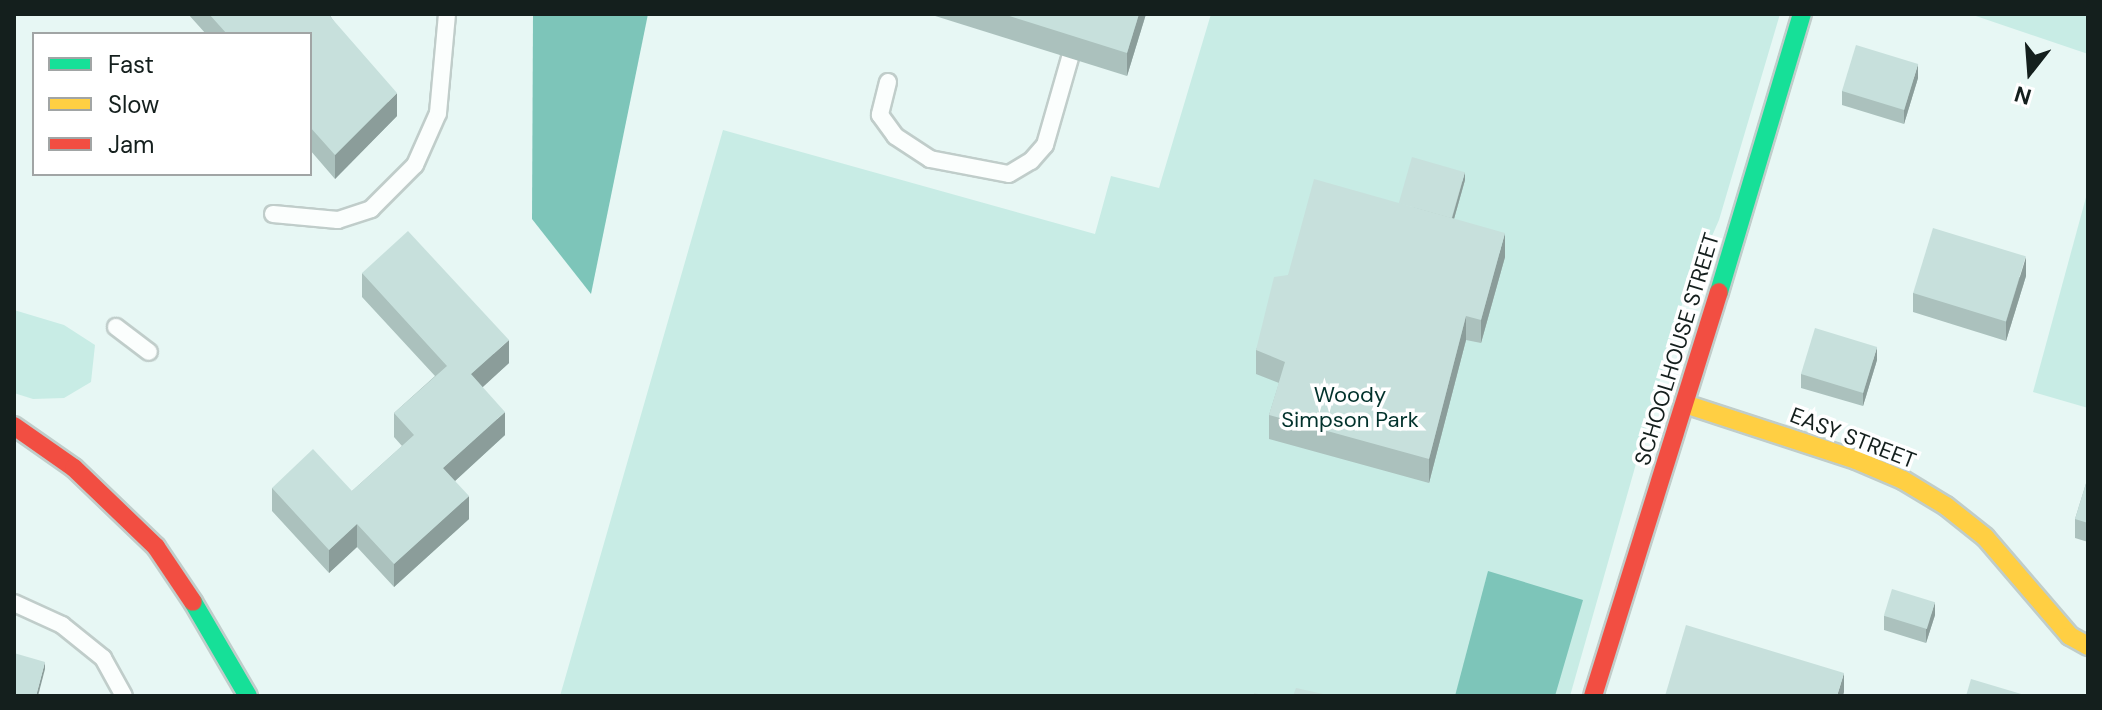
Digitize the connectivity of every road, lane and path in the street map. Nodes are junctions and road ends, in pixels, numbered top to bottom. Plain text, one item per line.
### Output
1 (447, 14) edge
2 (1802, 14) edge
3 (1070, 58) edge
4 (888, 82) dead end
5 (273, 214) dead end
6 (116, 327) dead end
7 (149, 352) dead end
8 (1685, 404) junction
9 (14, 426) edge
10 (14, 603) edge
11 (2088, 646) edge
12 (124, 696) edge
13 (248, 696) edge
14 (1593, 696) edge

1 - 5 lane
2 - 8 street, SCHOOLHOUSE STREET
3 - 4 lane
6 - 7 lane
8 - 11 street, EASY STREET
8 - 14 street, SCHOOLHOUSE STREET
9 - 13 street
10 - 12 lane

